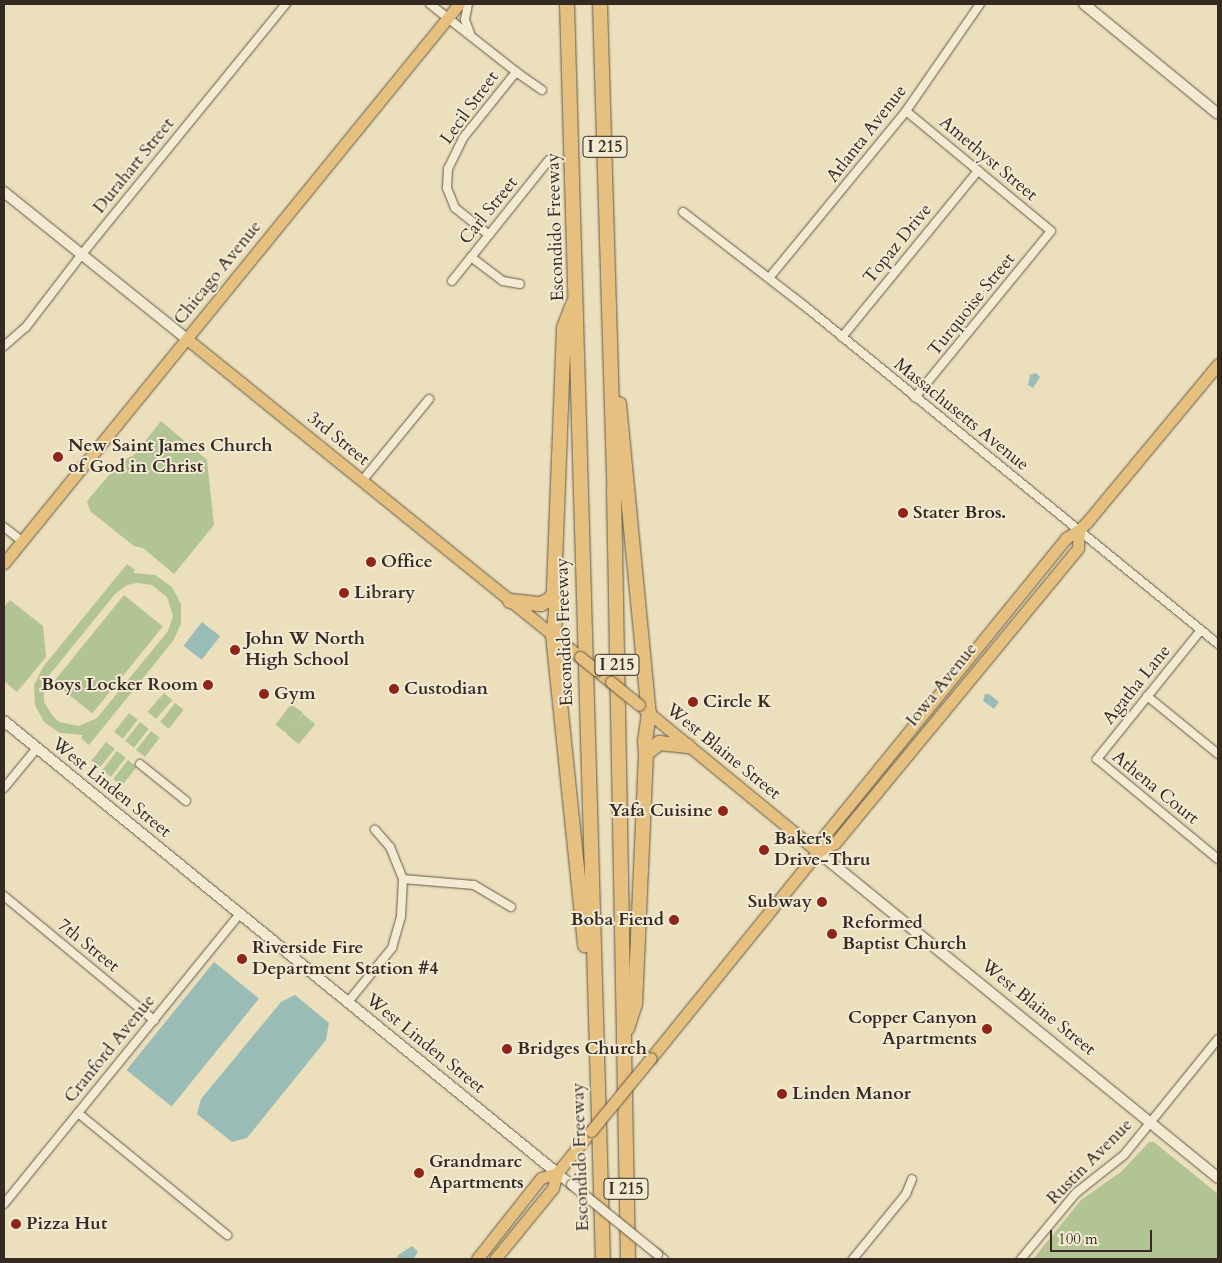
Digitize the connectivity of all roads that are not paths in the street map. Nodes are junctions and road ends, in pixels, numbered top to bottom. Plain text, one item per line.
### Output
1 (286, 4) edge
2 (430, 4) edge
3 (459, 4) edge
4 (468, 4) edge
5 (568, 4) edge
6 (600, 4) edge
7 (980, 4) edge
8 (1084, 4) edge
9 (448, 17) junction
10 (471, 35) junction
11 (516, 72) junction
12 (542, 90) dead end
13 (906, 111) junction
14 (1218, 114) edge
15 (549, 160) dead end
16 (978, 171) junction
17 (4, 192) edge
18 (683, 212) dead end
19 (1051, 231) joint
20 (489, 235) junction
21 (82, 254) junction
22 (471, 258) junction
23 (769, 278) junction
24 (452, 281) dead end
25 (520, 284) dead end
26 (608, 291) junction
27 (576, 296) junction
28 (842, 337) junction
29 (187, 339) junction
30 (4, 346) edge
31 (1218, 364) edge
32 (915, 397) junction
33 (429, 399) dead end
34 (362, 481) junction
35 (4, 527) edge
36 (1079, 530) junction
37 (22, 541) junction
38 (4, 563) edge
39 (554, 592) junction
40 (510, 601) junction
41 (1201, 630) junction
42 (557, 639) junction
43 (1218, 644) edge
44 (1147, 696) junction
45 (644, 709) junction
46 (4, 721) edge
47 (688, 746) junction
48 (37, 748) junction
49 (646, 754) junction
50 (1218, 754) edge
51 (1097, 759) joint
52 (140, 764) dead end
53 (4, 788) edge
54 (186, 801) dead end
55 (375, 830) dead end
56 (818, 852) junction
57 (1218, 859) edge
58 (403, 879) junction
59 (4, 896) edge
60 (511, 907) dead end
61 (240, 914) junction
62 (348, 1002) junction
63 (154, 1020) junction
64 (596, 1038) junction
65 (1218, 1039) edge
66 (623, 1040) junction
67 (78, 1113) junction
68 (1150, 1122) junction
69 (557, 1173) junction
70 (1218, 1178) edge
71 (912, 1179) dead end
72 (4, 1204) edge
73 (227, 1235) dead end
74 (660, 1257) edge
75 (477, 1259) edge
76 (495, 1259) edge
77 (603, 1259) edge
78 (628, 1259) edge
79 (853, 1259) edge
80 (1021, 1259) edge

1 - 21 street, Durahart Street
2 - 9 street
3 - 9 main road, Chicago Avenue
4 - 10 street
5 - 27 highway, Escondido Freeway / I 215
6 - 26 highway, I 215
7 - 13 street, Atlanta Avenue
8 - 14 main road
9 - 10 street
9 - 29 main road, Chicago Avenue
10 - 11 street
11 - 12 street
11 - 20 street, Lecil Street
13 - 16 street, Amethyst Street
13 - 23 street, Atlanta Avenue
15 - 20 street, Carl Street
16 - 19 street, Amethyst Street
16 - 28 street, Topaz Drive
17 - 21 main road, 3rd Street
18 - 23 street, Massachusetts Avenue
19 - 32 street, Turquoise Street
20 - 22 street, Carl Street
21 - 29 main road, 3rd Street
21 - 30 street, Durahart Street
22 - 24 street, Carl Street
22 - 25 street
23 - 28 street, Massachusetts Avenue
26 - 45 highway
26 - 66 highway, I 215
27 - 39 highway
27 - 64 highway, Escondido Freeway / I 215
28 - 32 street, Massachusetts Avenue
29 - 34 main road, 3rd Street
29 - 37 main road, Chicago Avenue
31 - 36 main road, Iowa Avenue
32 - 36 street, Massachusetts Avenue
33 - 34 street
34 - 40 main road, 3rd Street
35 - 37 street
36 - 41 street, Massachusetts Avenue
36 - 56 main road, Iowa Avenue
37 - 38 main road, Chicago Avenue
39 - 40 highway
39 - 42 highway
40 - 42 main road, 3rd Street
41 - 43 street, Massachusetts Avenue
41 - 44 street, Agatha Lane
42 - 45 main road, 3rd Street, bridge
42 - 64 highway
44 - 50 street
44 - 51 street, Agatha Lane
45 - 47 main road, West Blaine Street
45 - 49 highway
46 - 48 main road, West Linden Street
47 - 49 highway
47 - 56 main road, West Blaine Street
48 - 53 street
48 - 61 main road, West Linden Street
49 - 66 highway
51 - 57 street, Athena Court
52 - 54 street
55 - 58 street
56 - 68 main road, West Blaine Street
56 - 69 main road, Iowa Avenue, bridge
58 - 60 street
58 - 62 street
59 - 63 street, 7th Street
61 - 62 main road, West Linden Street
61 - 63 street, Cranford Avenue
62 - 69 main road, West Linden Street
63 - 67 street, Cranford Avenue
64 - 77 highway, Escondido Freeway / I 215
65 - 68 street, Rustin Avenue
66 - 78 highway, I 215
67 - 72 street, Cranford Avenue
67 - 73 street
68 - 70 main road, West Blaine Street
68 - 80 street, Rustin Avenue
69 - 74 street, West Linden Street, bridge
69 - 75 main road, Iowa Avenue
69 - 76 main road, Iowa Avenue
71 - 79 street

